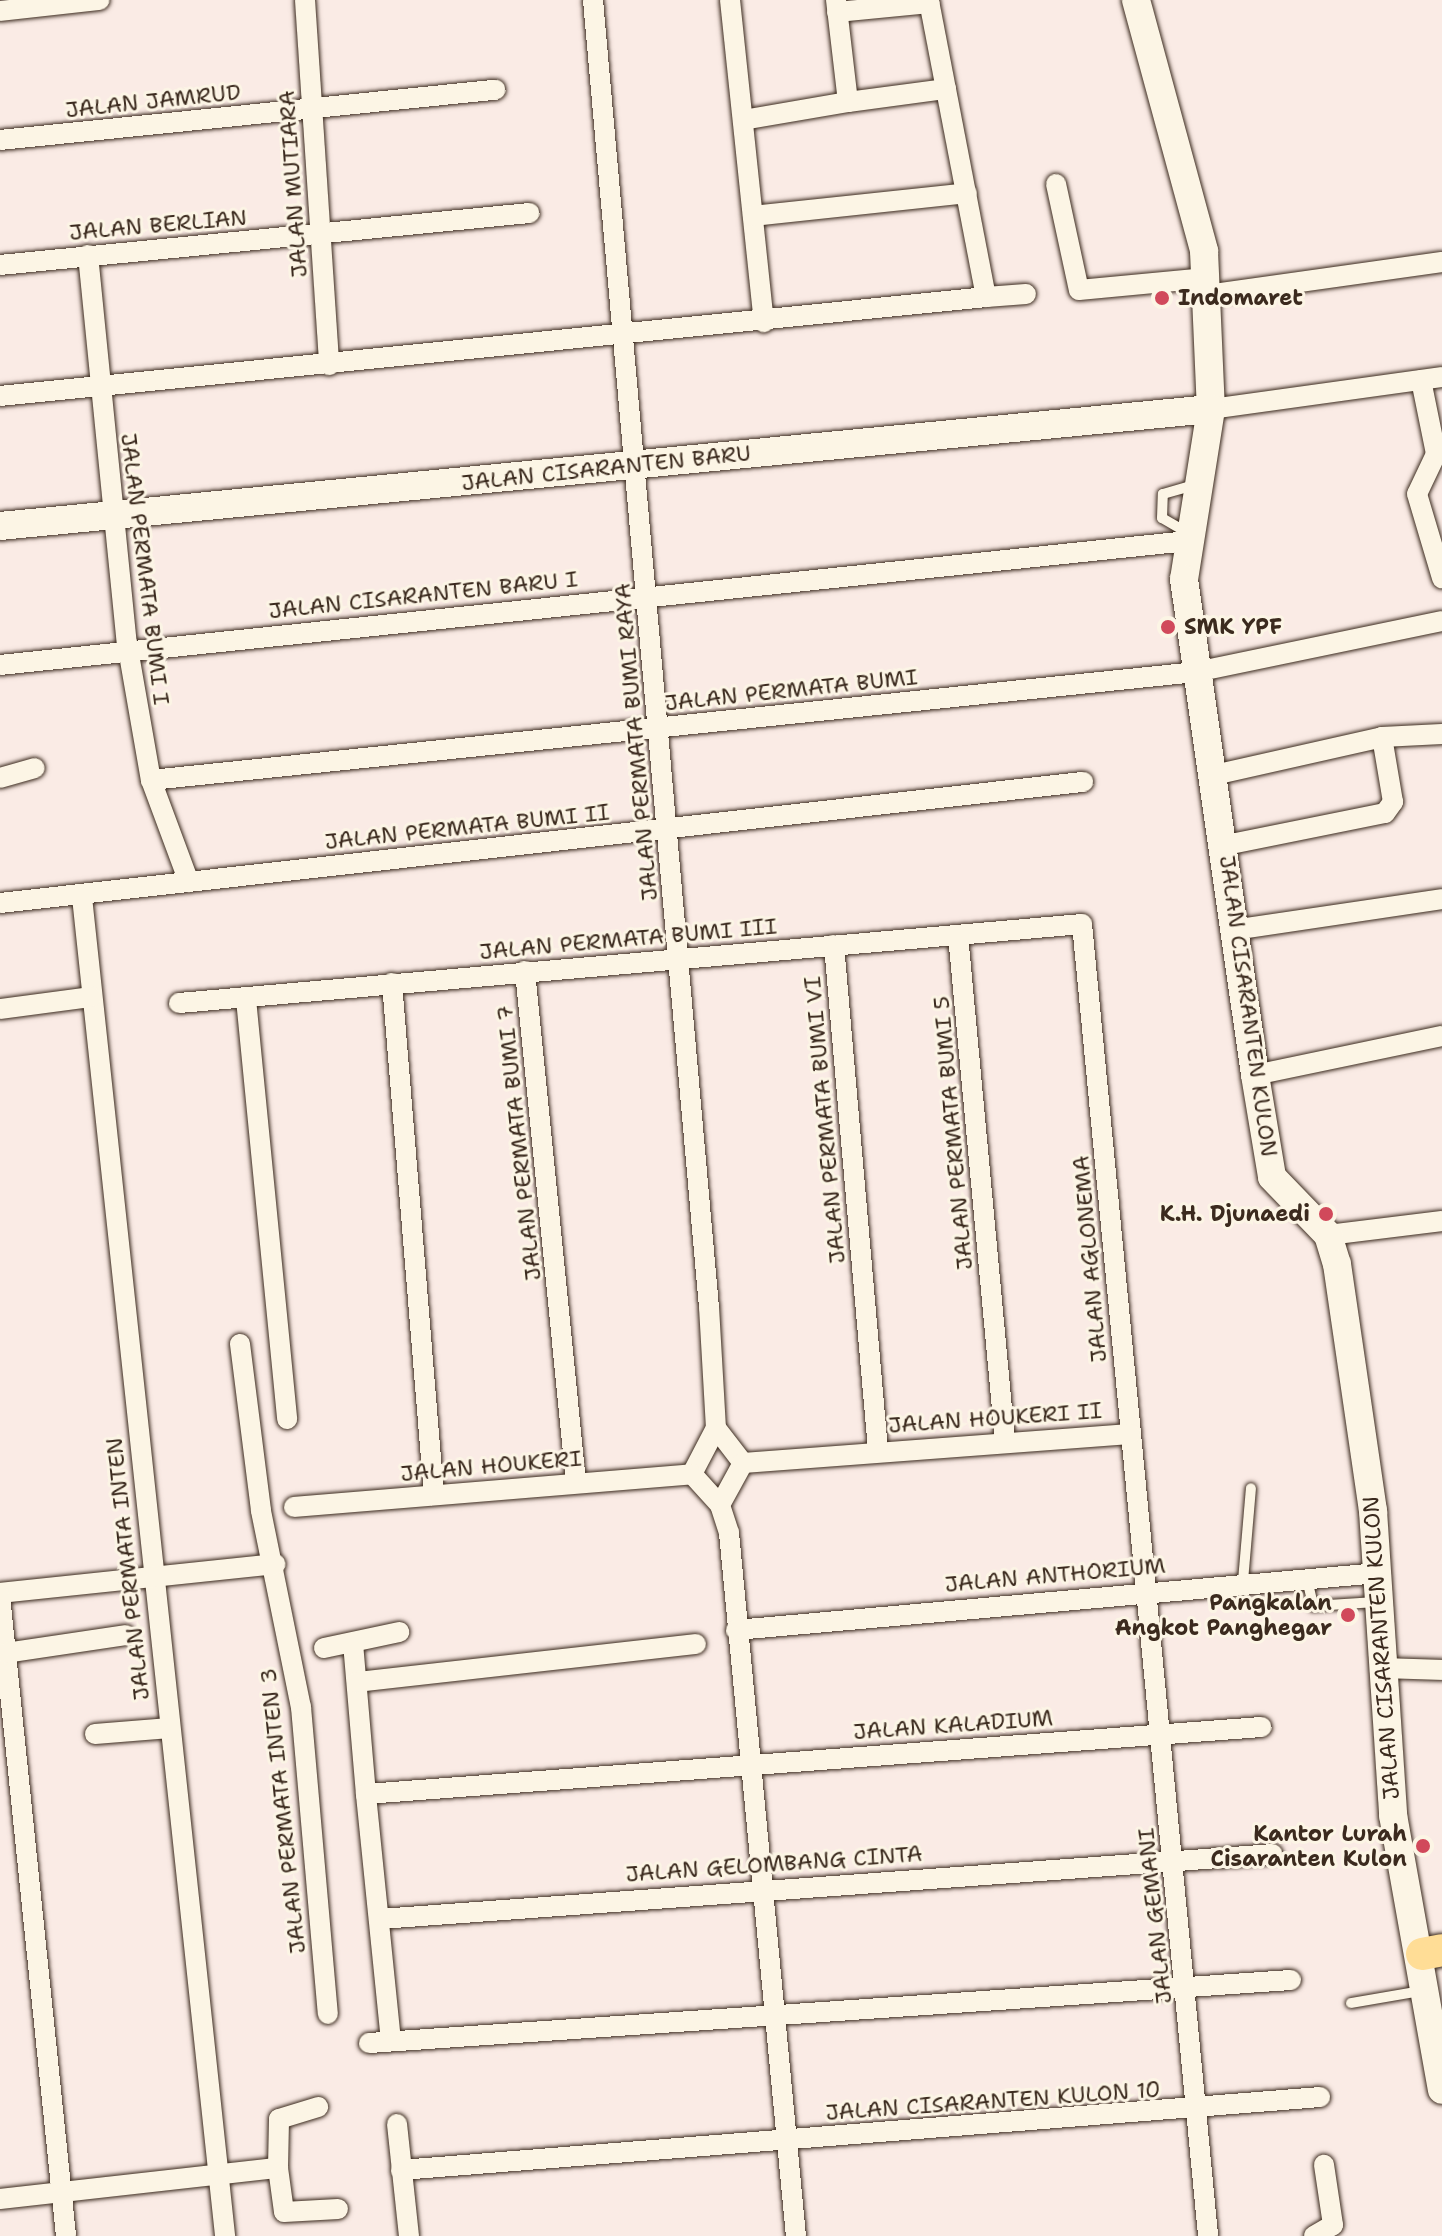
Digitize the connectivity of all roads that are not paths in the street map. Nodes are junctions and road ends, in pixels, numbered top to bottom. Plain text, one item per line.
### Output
1 (99, 0) edge
2 (305, 0) edge
3 (593, 0) edge
4 (730, 0) edge
5 (1136, 0) edge
6 (930, 1) edge
7 (837, 6) edge
8 (0, 11) edge
9 (946, 89) junction
10 (495, 90) dead end
11 (848, 102) junction
12 (312, 109) junction
13 (743, 120) junction
14 (0, 140) edge
15 (1056, 184) dead end
16 (967, 193) junction
17 (529, 213) dead end
18 (753, 216) junction
19 (320, 233) junction
20 (88, 255) junction
21 (1442, 262) edge
22 (0, 265) edge
23 (1207, 286) junction
24 (1026, 294) dead end
25 (986, 297) junction
26 (764, 322) junction
27 (622, 338) junction
28 (329, 365) junction
29 (1442, 377) edge
30 (1421, 380) junction
31 (98, 387) junction
32 (0, 396) edge
33 (1211, 409) junction
34 (634, 465) junction
35 (114, 519) junction
36 (0, 526) edge
37 (1187, 537) junction
38 (1442, 578) edge
39 (646, 594) junction
40 (1440, 628) edge
41 (128, 652) junction
42 (0, 665) edge
43 (1196, 672) junction
44 (660, 728) junction
45 (1442, 734) edge
46 (1382, 737) junction
47 (35, 768) dead end
48 (1214, 775) junction
49 (0, 778) edge
50 (151, 780) junction
51 (1083, 782) dead end
52 (669, 829) junction
53 (1226, 845) junction
54 (189, 882) junction
55 (82, 897) junction
56 (1442, 899) edge
57 (0, 903) edge
58 (1082, 924) joint
59 (1240, 929) junction
60 (958, 935) junction
61 (834, 945) junction
62 (681, 958) junction
63 (525, 971) junction
64 (392, 983) junction
65 (91, 997) junction
66 (246, 999) junction
67 (179, 1003) dead end
68 (0, 1009) edge
69 (1442, 1036) edge
70 (1255, 1075) junction
71 (1442, 1221) edge
72 (1328, 1235) junction
73 (864, 1291) joint
74 (240, 1344) dead end
75 (287, 1419) dead end
76 (716, 1428) junction
77 (1130, 1434) junction
78 (1005, 1441) junction
79 (878, 1450) junction
80 (743, 1463) junction
81 (692, 1474) junction
82 (576, 1482) junction
83 (1251, 1488) dead end
84 (434, 1495) junction
85 (720, 1505) junction
86 (294, 1507) dead end
87 (275, 1564) junction
88 (1379, 1573) junction
89 (153, 1576) junction
90 (1307, 1577) junction
91 (1243, 1581) junction
92 (1145, 1591) junction
93 (0, 1594) edge
94 (1380, 1602) junction
95 (736, 1630) junction
96 (399, 1632) dead end
97 (126, 1635) dead end
98 (353, 1643) junction
99 (696, 1644) dead end
100 (324, 1648) dead end
101 (6, 1653) junction
102 (1385, 1668) junction
103 (1442, 1670) edge
104 (357, 1682) junction
105 (1261, 1727) dead end
106 (170, 1728) junction
107 (95, 1734) dead end
108 (1160, 1734) junction
109 (750, 1765) junction
110 (366, 1794) junction
111 (1273, 1854) dead end
112 (1173, 1858) junction
113 (765, 1889) junction
114 (380, 1919) junction
115 (1432, 1952) edge
116 (1291, 1980) dead end
117 (1186, 1988) junction
118 (1427, 1990) junction
119 (1351, 2003) dead end
120 (328, 2014) dead end
121 (775, 2018) junction
122 (391, 2041) junction
123 (369, 2043) dead end
124 (1442, 2090) edge
125 (1320, 2097) dead end
126 (318, 2107) dead end
127 (1199, 2110) junction
128 (397, 2124) dead end
129 (790, 2140) junction
130 (1324, 2165) dead end
131 (278, 2168) junction
132 (401, 2170) junction
133 (218, 2175) junction
134 (62, 2193) junction
135 (0, 2199) edge
136 (338, 2209) dead end
137 (66, 2236) edge
138 (225, 2236) edge
139 (409, 2236) edge
140 (796, 2236) edge
141 (1208, 2236) edge
142 (1314, 2236) edge

1 - 8 street
2 - 12 street, JALAN MUTIARA
3 - 27 street, JALAN PERMATA BUMI RAYA
4 - 13 street
5 - 23 main road, JALAN CISARANTEN KULON
6 - 7 street
6 - 9 street
7 - 11 street
9 - 11 street
9 - 16 street
10 - 12 street, JALAN JAMRUD
11 - 13 street
12 - 14 street, JALAN JAMRUD
12 - 19 street, JALAN MUTIARA
13 - 18 street
15 - 23 street
16 - 18 street
16 - 25 street
17 - 19 street
18 - 26 street
19 - 20 street, JALAN BERLIAN
19 - 28 street, JALAN MUTIARA
20 - 22 street, JALAN BERLIAN
20 - 31 street, JALAN PERMATA BUMI I
21 - 23 street
23 - 33 main road, JALAN CISARANTEN KULON
24 - 25 street
25 - 26 street
26 - 27 street
27 - 28 street
27 - 34 street, JALAN PERMATA BUMI RAYA
28 - 31 street
29 - 30 street
30 - 33 street
30 - 38 street
31 - 32 street
31 - 35 street, JALAN PERMATA BUMI I
33 - 34 main road, JALAN CISARANTEN BARU
33 - 37 main road, JALAN CISARANTEN KULON
34 - 35 main road, JALAN CISARANTEN BARU
34 - 39 street, JALAN PERMATA BUMI RAYA
35 - 36 main road, JALAN CISARANTEN BARU
35 - 41 street, JALAN PERMATA BUMI I
37 - 39 street, JALAN CISARANTEN BARU I
37 - 43 main road, JALAN CISARANTEN KULON
39 - 41 street, JALAN CISARANTEN BARU I
39 - 44 street, JALAN PERMATA BUMI RAYA
40 - 43 street, JALAN PERMATA BUMI
41 - 42 street, JALAN CISARANTEN BARU I
41 - 50 street, JALAN PERMATA BUMI I
43 - 44 street, JALAN PERMATA BUMI
43 - 48 main road, JALAN CISARANTEN KULON
44 - 50 street, JALAN PERMATA BUMI
44 - 52 street, JALAN PERMATA BUMI RAYA
45 - 46 street
46 - 48 street
46 - 53 street
47 - 49 street
48 - 53 main road, JALAN CISARANTEN KULON
50 - 54 street, JALAN PERMATA BUMI I
51 - 52 street, JALAN PERMATA BUMI II
52 - 54 street, JALAN PERMATA BUMI II
52 - 62 street, JALAN PERMATA BUMI RAYA
53 - 59 main road, JALAN CISARANTEN KULON
54 - 55 street, JALAN PERMATA BUMI II
55 - 57 street, JALAN PERMATA BUMI II
55 - 65 street, JALAN PERMATA INTEN
56 - 59 street
58 - 60 street, JALAN PERMATA BUMI III
58 - 77 street, JALAN AGLONEMA
59 - 70 main road, JALAN CISARANTEN KULON
60 - 61 street, JALAN PERMATA BUMI III
60 - 78 street, JALAN PERMATA BUMI 5
61 - 62 street, JALAN PERMATA BUMI III
61 - 73 street, JALAN PERMATA BUMI VI
62 - 63 street, JALAN PERMATA BUMI III
62 - 76 street, JALAN PERMATA BUMI RAYA
63 - 64 street, JALAN PERMATA BUMI III
63 - 82 street, JALAN PERMATA BUMI 7
64 - 66 street, JALAN PERMATA BUMI III
64 - 84 street
65 - 68 street
65 - 89 street, JALAN PERMATA INTEN
66 - 67 street, JALAN PERMATA BUMI III
66 - 75 street
69 - 70 street
70 - 72 main road, JALAN CISARANTEN KULON
71 - 72 street
72 - 88 main road, JALAN CISARANTEN KULON
73 - 79 street, JALAN HOUKERI II
74 - 87 street, JALAN PERMATA INTEN 3
76 - 80 street
76 - 81 street
77 - 78 street, JALAN HOUKERI II
77 - 92 street, JALAN AGLONEMA
78 - 79 street, JALAN HOUKERI II
79 - 80 street
80 - 85 street
81 - 82 street, JALAN HOUKERI
81 - 85 street
82 - 84 street, JALAN HOUKERI
83 - 91 lane
84 - 86 street, JALAN HOUKERI
85 - 95 street
87 - 89 street
87 - 120 street, JALAN PERMATA INTEN 3
88 - 90 street, JALAN ANTHORIUM
88 - 94 main road, JALAN CISARANTEN KULON
89 - 93 street
89 - 106 street, JALAN PERMATA INTEN
90 - 91 street, JALAN ANTHORIUM
90 - 94 lane
91 - 92 street, JALAN ANTHORIUM
92 - 95 street, JALAN ANTHORIUM
92 - 108 street, JALAN GEMANI
93 - 101 street
94 - 102 main road, JALAN CISARANTEN KULON
95 - 109 street
96 - 98 street
97 - 101 street
98 - 100 street
98 - 104 street
99 - 104 street
101 - 134 street
102 - 103 street
102 - 115 main road, JALAN CISARANTEN KULON
104 - 110 street
105 - 108 street, JALAN KALADIUM
106 - 107 street
106 - 133 street, JALAN PERMATA INTEN
108 - 109 street, JALAN KALADIUM
108 - 112 street, JALAN GEMANI
109 - 110 street, JALAN KALADIUM
109 - 113 street
110 - 114 street
111 - 112 street, JALAN GELOMBANG CINTA
112 - 113 street, JALAN GELOMBANG CINTA
112 - 117 street, JALAN GEMANI
113 - 114 street, JALAN GELOMBANG CINTA
113 - 121 street
114 - 122 street
115 - 118 main road, JALAN CISARANTEN KULON
116 - 117 street
117 - 121 street
117 - 127 street, JALAN GEMANI
118 - 119 lane
118 - 124 main road, JALAN CISARANTEN KULON
121 - 122 street
121 - 129 street
122 - 123 street
125 - 127 street, JALAN CISARANTEN KULON 10
126 - 131 street
127 - 129 street, JALAN CISARANTEN KULON 10
127 - 141 street, JALAN GEMANI
128 - 132 street
129 - 132 street, JALAN CISARANTEN KULON 10
129 - 140 street
130 - 142 street
131 - 133 street
131 - 136 street
132 - 139 street
133 - 134 street
133 - 138 street, JALAN PERMATA INTEN
134 - 135 street
134 - 137 street

